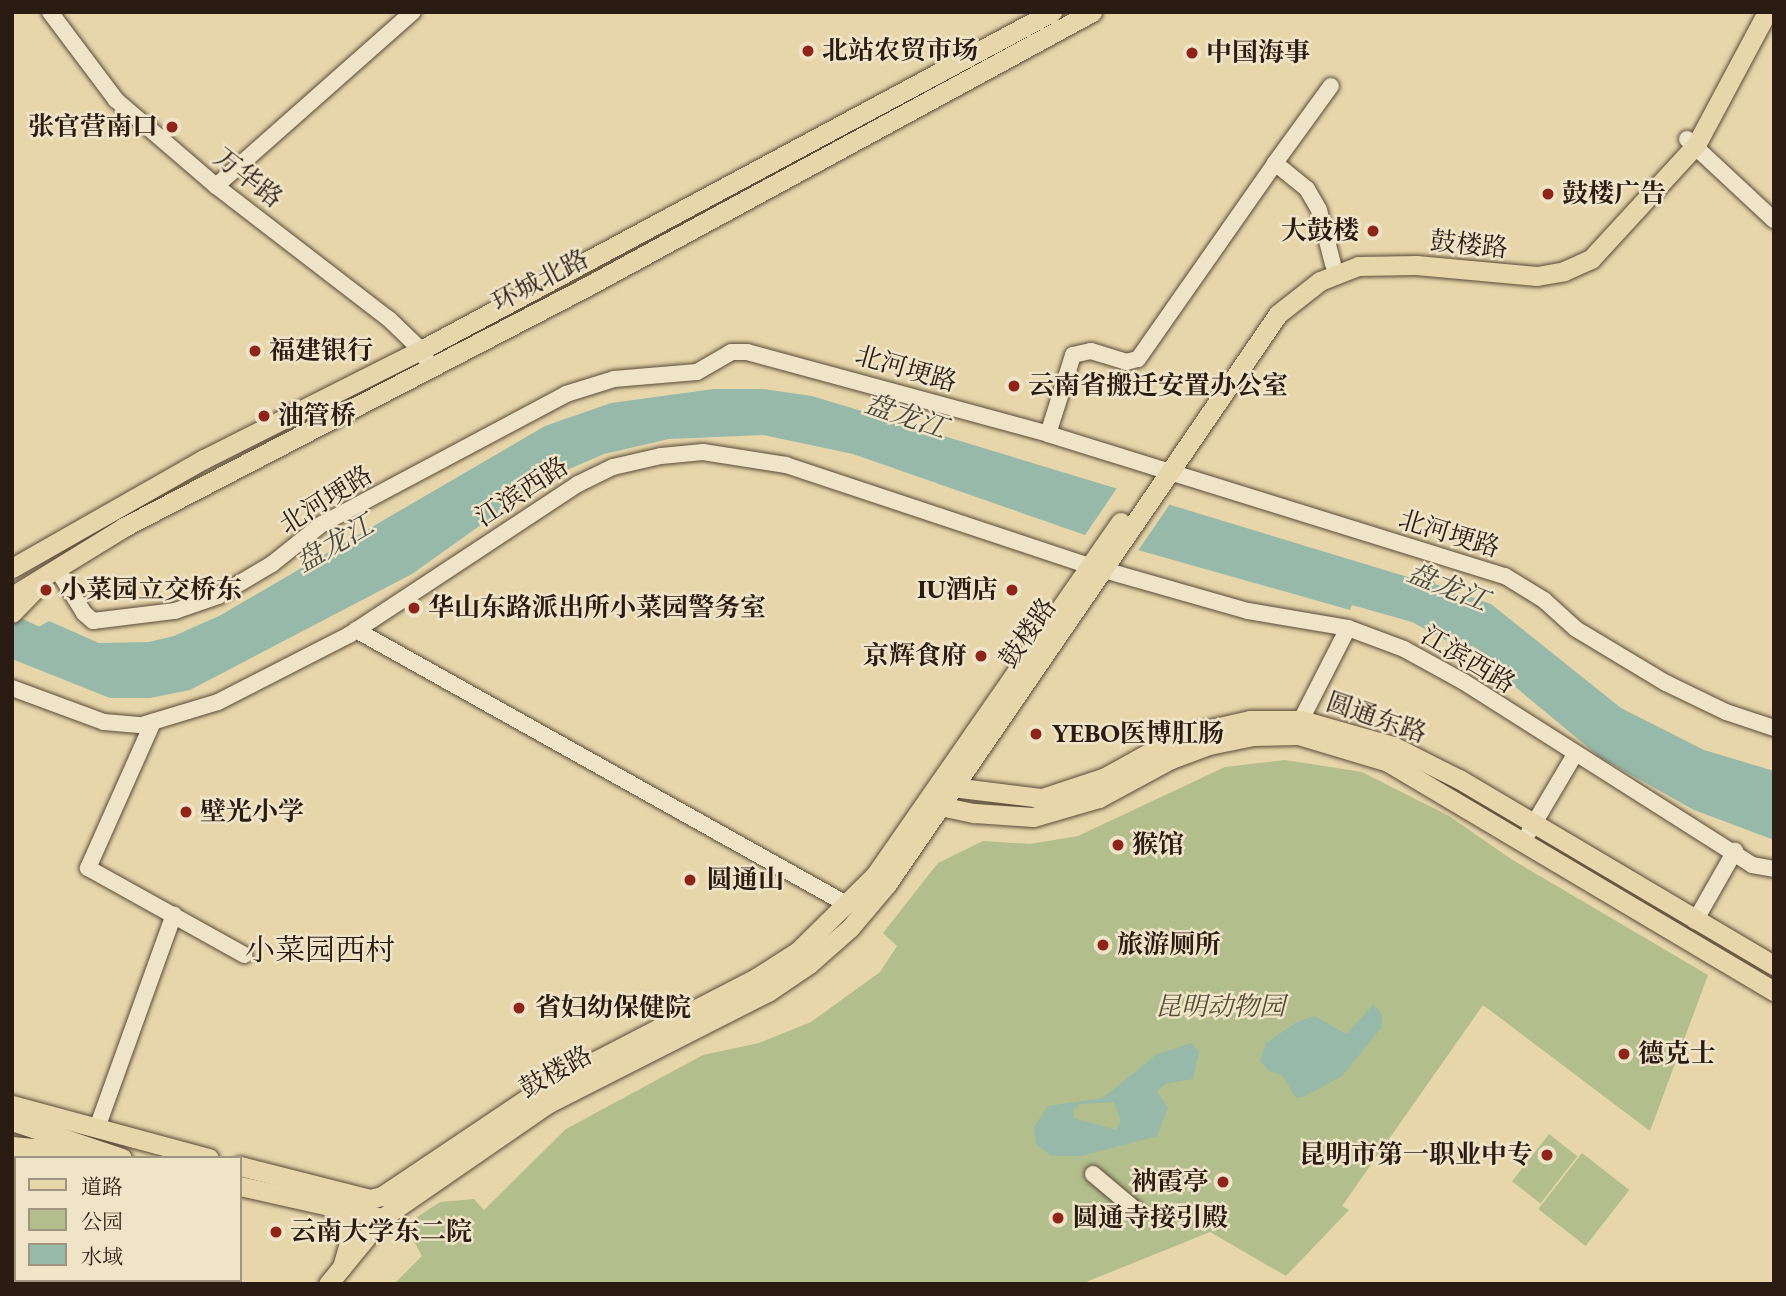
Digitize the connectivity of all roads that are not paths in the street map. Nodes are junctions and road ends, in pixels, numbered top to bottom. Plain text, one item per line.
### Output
1 (50, 12) edge
2 (413, 12) edge
3 (1052, 12) edge
4 (1092, 12) edge
5 (1756, 12) edge
6 (1767, 12) edge
7 (1331, 86) dead end
8 (1691, 142) junction
9 (1275, 163) junction
10 (216, 186) junction
11 (1774, 219) edge
12 (1334, 264) junction
13 (426, 358) junction
14 (1048, 434) junction
15 (1157, 479) junction
16 (14, 562) edge
17 (1097, 568) junction
18 (52, 571) junction
19 (18, 600) edge
20 (1348, 628) junction
21 (356, 630) junction
22 (12, 688) edge
23 (1301, 720) junction
24 (153, 722) junction
25 (1774, 727) edge
26 (1574, 756) junction
27 (952, 787) junction
28 (936, 799) junction
29 (1535, 822) junction
30 (1524, 842) junction
31 (1735, 851) junction
32 (1774, 869) edge
33 (848, 905) junction
34 (174, 914) junction
35 (1695, 920) junction
36 (244, 955) dead end
37 (1774, 965) edge
38 (1774, 991) edge
39 (12, 1105) edge
40 (12, 1121) edge
41 (97, 1128) junction
42 (12, 1134) edge
43 (12, 1146) edge
44 (101, 1153) junction
45 (113, 1156) edge
46 (202, 1156) edge
47 (242, 1167) edge
48 (1093, 1174) dead end
49 (242, 1187) edge
50 (321, 1188) junction
51 (375, 1208) junction
52 (1137, 1211) dead end
53 (343, 1212) junction
54 (342, 1267) junction
55 (328, 1284) edge

1 - 10 street, 万华路
2 - 10 street
3 - 13 main road, 环城北路
4 - 13 main road, 环城北路
5 - 8 main road, 鼓楼路
6 - 8 main road, 鼓楼路
7 - 9 street
8 - 11 street
8 - 12 main road, 鼓楼路
8 - 15 main road, 鼓楼路
9 - 12 street
9 - 14 street
10 - 13 street, 万华路
12 - 15 main road, 鼓楼路
13 - 16 main road, 环城北路
13 - 18 main road, 环城北路
14 - 15 street, 北河埂路
14 - 18 street, 北河埂路
15 - 17 main road, 鼓楼路
15 - 25 street, 北河埂路
17 - 20 street, 江滨西路
17 - 21 street, 江滨西路
17 - 27 main road, 鼓楼路
17 - 28 main road, 鼓楼路
18 - 19 main road, 环城北路
20 - 23 street
20 - 26 street, 江滨西路
21 - 24 street, 江滨西路
21 - 33 street
22 - 24 street, 江滨西路
23 - 27 main road, 圆通东路
23 - 29 main road, 圆通东路
24 - 34 street
26 - 29 street
26 - 31 street, 江滨西路
27 - 28 main road, 圆通东路
28 - 30 main road, 圆通东路
28 - 33 main road, 鼓楼路
28 - 51 main road, 鼓楼路
29 - 30 street
29 - 35 main road, 圆通东路
30 - 38 main road, 圆通东路
31 - 32 street, 江滨西路
31 - 35 street
33 - 51 main road, 鼓楼路
34 - 36 street
34 - 41 street
35 - 37 main road, 圆通东路
39 - 41 main road
40 - 44 main road
41 - 46 main road
42 - 44 main road
43 - 44 main road
44 - 45 main road
47 - 50 main road
48 - 52 street
49 - 53 main road
50 - 51 main road
50 - 53 main road
51 - 53 main road
51 - 54 main road
53 - 54 main road
54 - 55 main road

